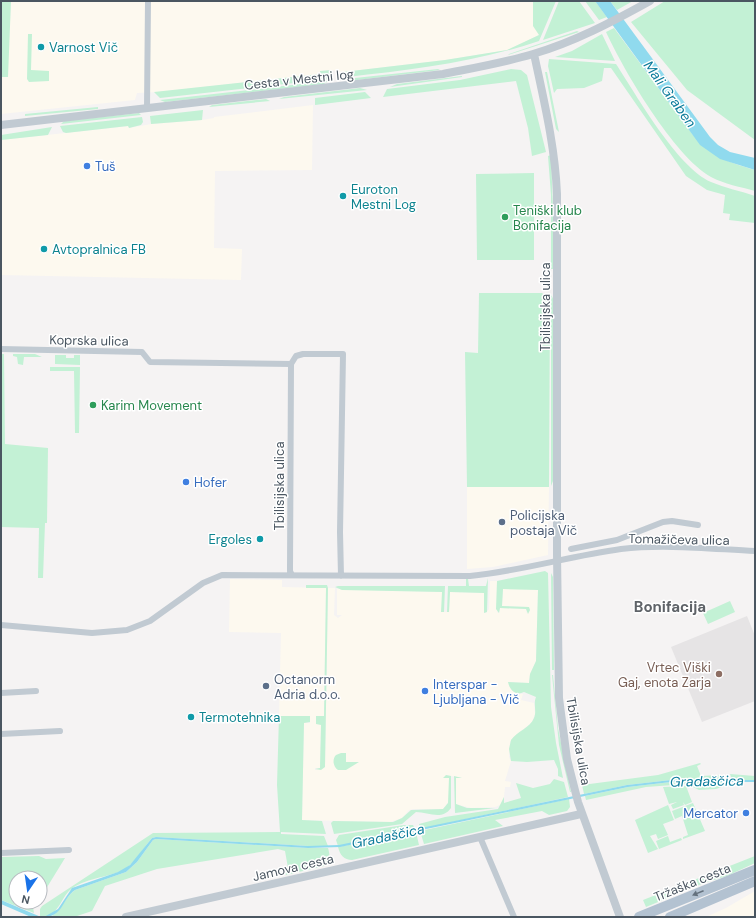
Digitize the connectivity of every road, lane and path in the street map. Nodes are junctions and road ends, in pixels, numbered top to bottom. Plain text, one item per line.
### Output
1 (148, 1) edge
2 (650, 1) edge
3 (534, 54) junction
4 (147, 108) junction
5 (1, 125) edge
6 (1, 348) edge
7 (291, 364) junction
8 (698, 525) dead end
9 (617, 540) junction
10 (571, 549) dead end
11 (619, 550) junction
12 (755, 551) edge
13 (557, 562) junction
14 (292, 575) junction
15 (341, 576) junction
16 (1, 625) edge
17 (36, 691) dead end
18 (1, 693) edge
19 (60, 731) dead end
20 (1, 734) edge
21 (582, 814) junction
22 (480, 837) junction
23 (69, 850) dead end
24 (1, 853) edge
25 (755, 870) edge
26 (755, 880) edge
27 (126, 917) edge
28 (514, 917) edge
29 (620, 917) edge
30 (639, 917) edge
31 (670, 917) edge

1 - 4 street
2 - 3 street, Cesta v Mestni log
3 - 4 street, Cesta v Mestni log
3 - 13 street, Tbilisijska ulica
4 - 5 street, Cesta v Mestni log
6 - 7 street, Koprska ulica
7 - 14 street, Tbilisijska ulica
7 - 15 street
8 - 9 street
9 - 10 street
9 - 11 street
11 - 12 street, Tomažičeva ulica
11 - 13 street, Tomažičeva ulica
13 - 15 street
13 - 21 street, Tbilisijska ulica
14 - 15 street
14 - 16 street
17 - 18 street
19 - 20 street
21 - 22 street, Jamova cesta
21 - 29 street, Tbilisijska ulica
22 - 27 street, Jamova cesta
22 - 28 street
23 - 24 street
25 -> 30 main road, Tržaška cesta
26 - 31 main road, Tržaška cesta

